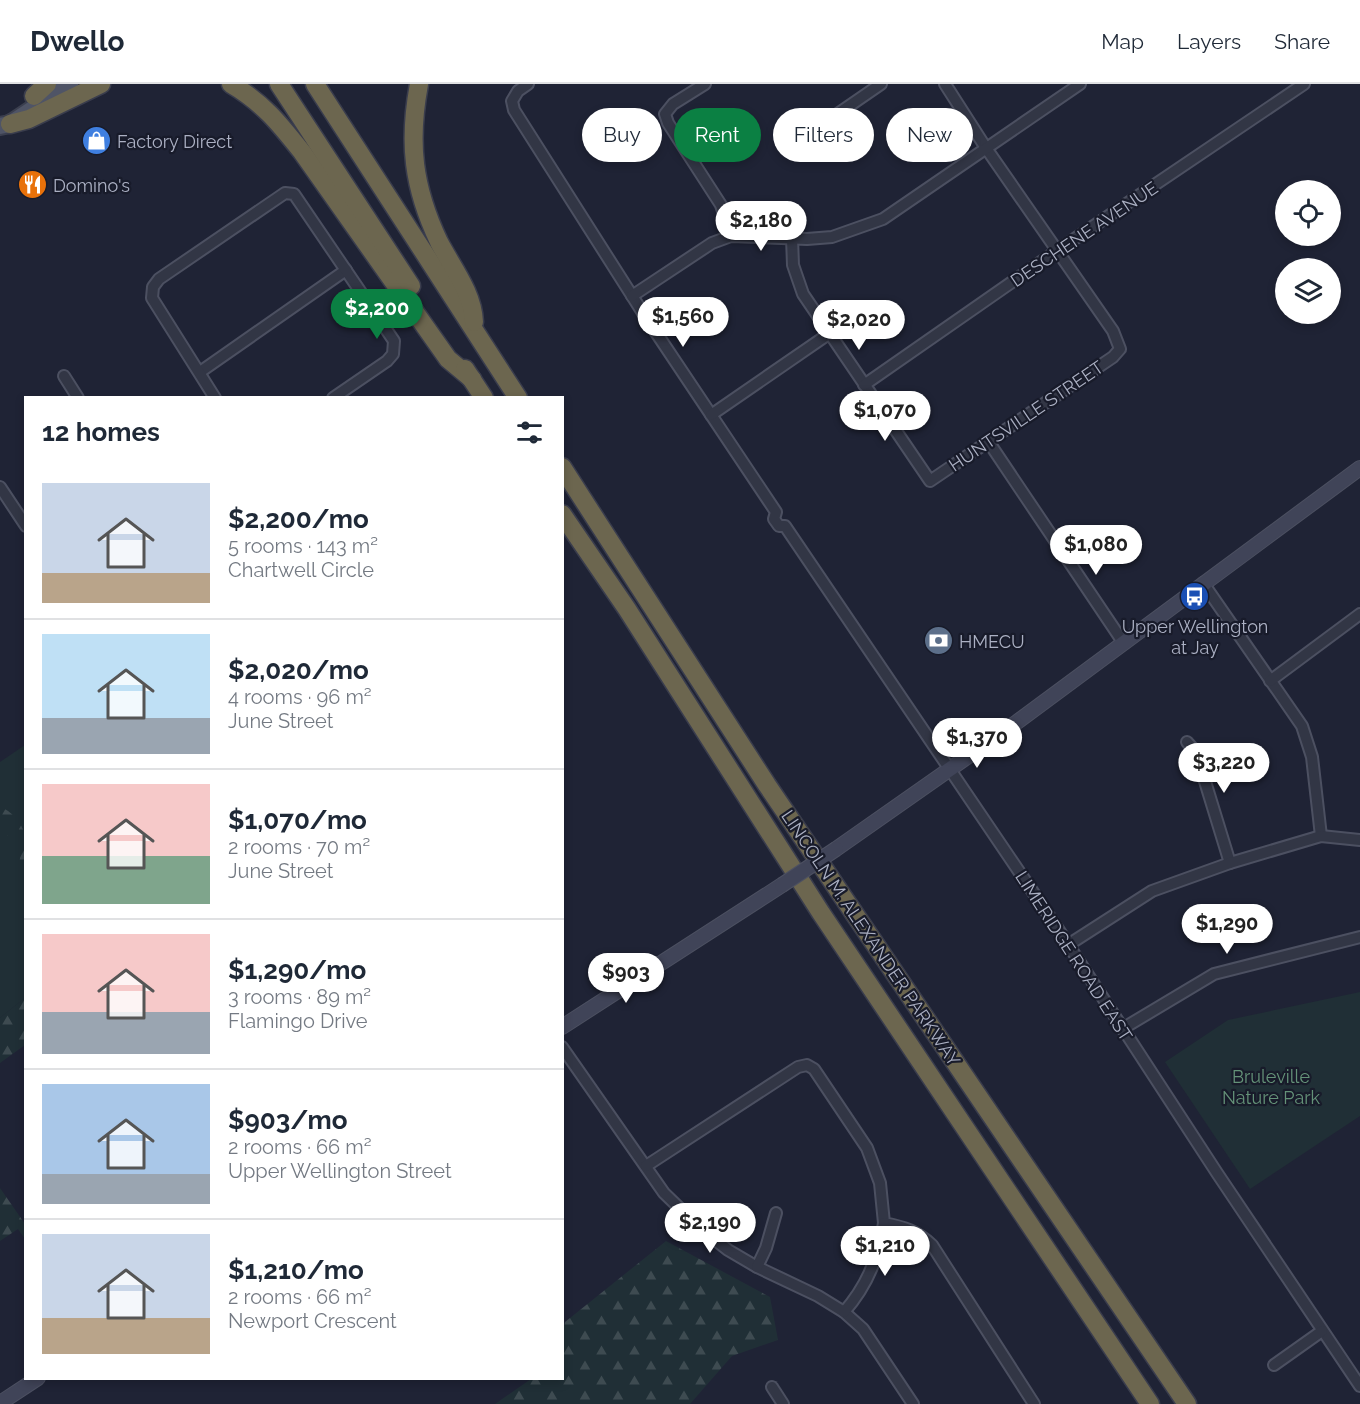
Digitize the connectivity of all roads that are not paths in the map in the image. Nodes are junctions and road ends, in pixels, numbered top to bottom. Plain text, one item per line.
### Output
1 (70, 84) edge
2 (101, 84) edge
3 (231, 84) edge
4 (279, 84) edge
5 (315, 84) edge
6 (419, 84) edge
7 (528, 84) edge
8 (705, 84) edge
9 (881, 84) edge
10 (945, 84) edge
11 (1080, 84) edge
12 (1304, 84) edge
13 (44, 88) edge
14 (846, 108) edge
15 (3, 125) edge
16 (986, 148) junction
17 (731, 236) junction
18 (792, 238) junction
19 (1058, 250) junction
20 (346, 270) junction
21 (632, 296) junction
22 (474, 329) junction
23 (830, 333) junction
24 (200, 372) junction
25 (64, 376) dead end
26 (472, 379) junction
27 (864, 384) junction
28 (77, 396) edge
29 (214, 396) edge
30 (336, 396) edge
31 (483, 396) edge
32 (517, 396) edge
33 (711, 415) junction
34 (988, 441) junction
35 (1360, 468) edge
36 (564, 470) edge
37 (0, 487) edge
38 (4, 501) edge
39 (564, 517) edge
40 (24, 524) edge
41 (1203, 583) junction
42 (1360, 614) edge
43 (1123, 642) junction
44 (1270, 681) junction
45 (1187, 742) dead end
46 (950, 769) junction
47 (1321, 836) junction
48 (1360, 840) edge
49 (1230, 863) junction
50 (1360, 937) edge
51 (1068, 945) junction
52 (564, 1026) edge
53 (1122, 1029) junction
54 (564, 1050) edge
55 (646, 1166) junction
56 (776, 1213) dead end
57 (884, 1222) junction
58 (757, 1267) junction
59 (1122, 1308) junction
60 (844, 1312) junction
61 (1322, 1331) junction
62 (1274, 1365) dead end
63 (35, 1380) edge
64 (1135, 1380) junction
65 (1360, 1386) edge
66 (772, 1387) dead end
67 (0, 1403) edge
68 (783, 1404) edge
69 (913, 1404) edge
70 (1034, 1404) edge
71 (1141, 1404) edge
72 (1150, 1404) edge
73 (1187, 1404) edge
74 (1198, 1404) edge

1 - 15 main road
2 - 15 highway
3 - 26 highway
4 - 26 highway
5 - 22 highway
6 - 22 highway
7 - 21 street, LIMERIDGE ROAD EAST
8 - 17 street
9 - 14 street
10 - 16 street
11 - 16 street
12 - 19 street, DESCHENE AVENUE
13 - 15 main road
16 - 18 street
16 - 19 street
17 - 18 street
17 - 21 street
18 - 23 street
19 - 27 street, DESCHENE AVENUE
19 - 34 street, HUNTSVILLE STREET
20 - 24 street
20 - 24 street
20 - 30 street
21 - 33 street, LIMERIDGE ROAD EAST
22 - 32 highway
23 - 27 street
23 - 33 street
24 - 29 street
25 - 28 street
26 - 31 highway
27 - 34 street, HUNTSVILLE STREET
33 - 46 street, LIMERIDGE ROAD EAST
34 - 43 street
35 - 41 main road
36 - 59 highway, LINCOLN M. ALEXANDER PARKWAY
37 - 38 street
38 - 40 street
39 - 64 highway, LINCOLN M. ALEXANDER PARKWAY
41 - 43 main road
41 - 44 street
42 - 44 street
43 - 46 main road
44 - 47 street
45 - 49 street
46 - 51 street, LIMERIDGE ROAD EAST
46 - 52 main road, bridge
47 - 48 street
47 - 49 street
49 - 51 street
50 - 53 street
51 - 53 street, LIMERIDGE ROAD EAST
53 - 61 street, LIMERIDGE ROAD EAST
54 - 55 street
55 - 57 street
55 - 58 street
56 - 58 street
57 - 60 street
57 - 70 street
58 - 60 street
59 - 73 highway, LINCOLN M. ALEXANDER PARKWAY
59 - 74 highway
60 - 69 street
61 - 62 street
61 - 65 street, LIMERIDGE ROAD EAST
63 - 67 main road
64 - 71 highway
64 - 72 highway, LINCOLN M. ALEXANDER PARKWAY
66 - 68 street

